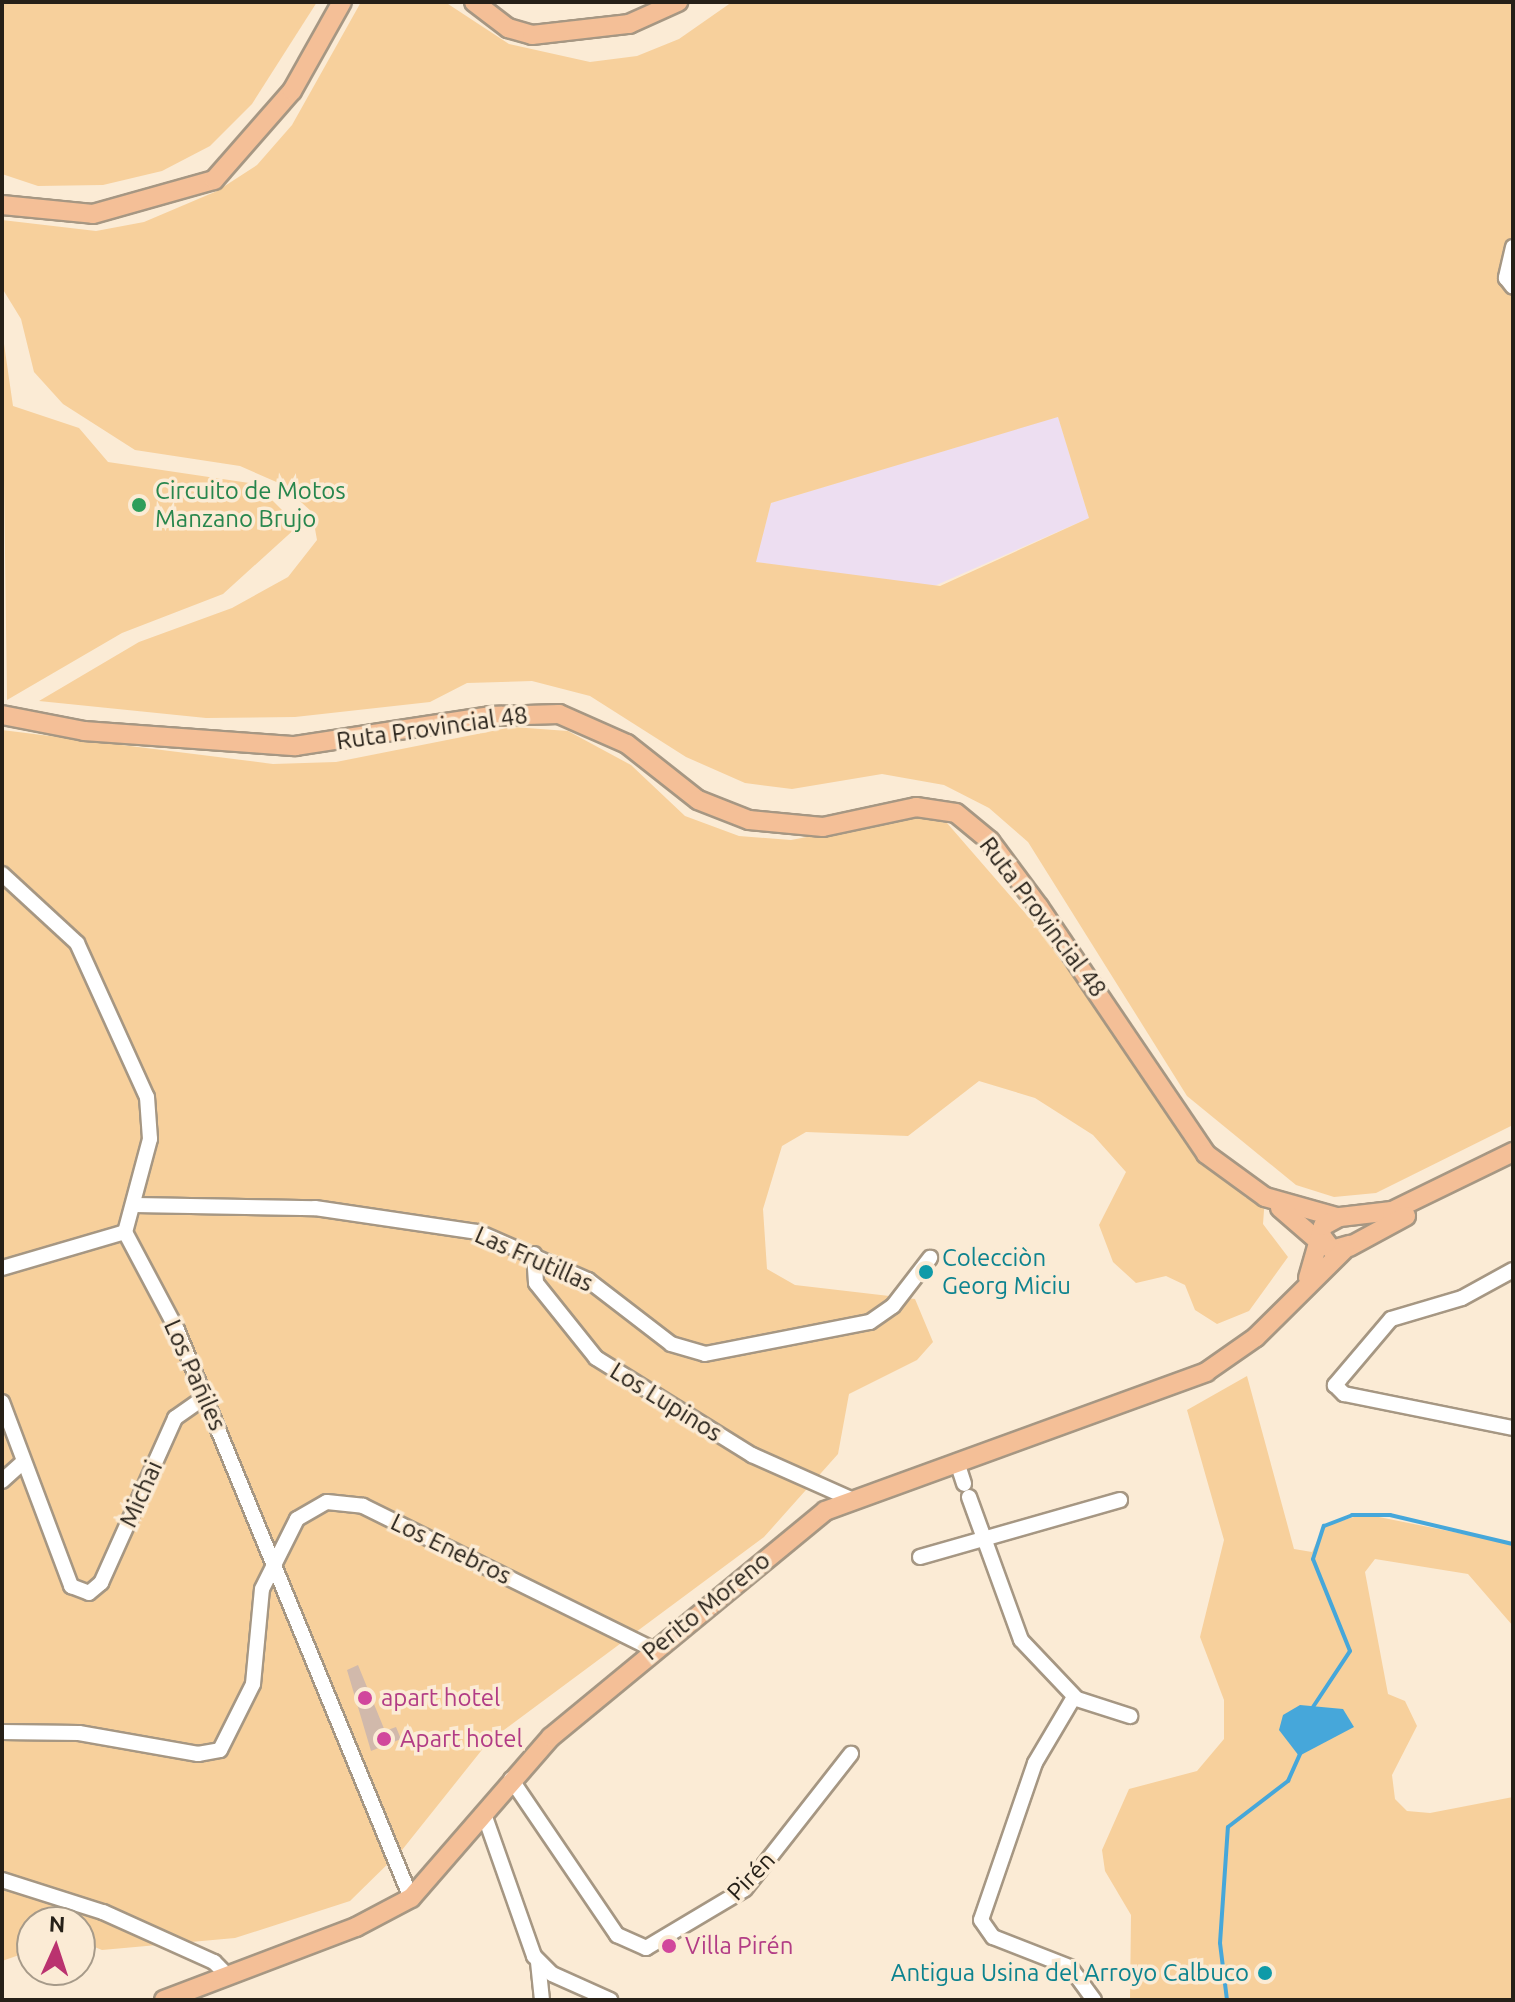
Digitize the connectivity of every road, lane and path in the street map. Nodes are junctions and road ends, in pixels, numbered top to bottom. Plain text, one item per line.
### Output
1 (342, 2) edge
2 (474, 2) edge
3 (678, 2) edge
4 (2, 205) edge
5 (1513, 247) edge
6 (1513, 287) edge
7 (2, 715) edge
8 (3, 874) edge
9 (1513, 1152) edge
10 (1513, 1160) edge
11 (1265, 1197) junction
12 (135, 1205) junction
13 (1338, 1217) junction
14 (125, 1232) junction
15 (1332, 1244) junction
16 (534, 1254) junction
17 (930, 1258) dead end
18 (2, 1268) edge
19 (1513, 1270) edge
20 (1301, 1289) junction
21 (205, 1397) junction
22 (2, 1402) edge
23 (1513, 1428) edge
24 (957, 1462) junction
25 (21, 1464) junction
26 (2, 1481) edge
27 (851, 1499) junction
28 (1120, 1500) dead end
29 (984, 1543) junction
30 (920, 1557) dead end
31 (277, 1570) junction
32 (652, 1649) junction
33 (1074, 1697) junction
34 (1130, 1716) dead end
35 (2, 1732) edge
36 (851, 1754) dead end
37 (511, 1779) junction
38 (484, 1814) junction
39 (2, 1880) edge
40 (411, 1898) junction
41 (538, 1962) junction
42 (228, 1976) junction
43 (164, 2000) edge
44 (542, 2000) edge
45 (610, 2000) edge
46 (1094, 2000) edge

1 - 4 main road
2 - 3 main road
5 - 6 street
7 - 11 main road, Ruta Provincial 48
8 - 12 street
9 - 13 main road, Ruta Provincial 48
10 - 15 main road
11 - 13 main road, Ruta Provincial 48
11 - 15 main road, Ruta Provincial 48
12 - 14 street
12 - 16 street, Las Frutillas
13 - 15 main road
13 - 15 main road
14 - 18 street
14 - 21 street, Los Pañiles
15 - 20 main road, Perito Moreno
15 - 20 main road, Perito Moreno
16 - 17 street, Las Frutillas
16 - 27 street, Los Lupinos
19 - 23 street
20 - 24 main road, Perito Moreno
21 - 25 street, Michai
21 - 31 street, Los Pañiles
22 - 25 street
24 - 27 main road, Perito Moreno
24 - 29 street
25 - 26 street
27 - 32 main road, Perito Moreno
28 - 29 street
29 - 30 street
29 - 33 street
31 - 32 street, Los Enebros
31 - 35 street
31 - 40 street, Los Pañiles
32 - 37 main road, Perito Moreno
33 - 34 street
33 - 46 street
36 - 37 street, Pirén
37 - 38 main road, Perito Moreno
38 - 40 main road, Perito Moreno
38 - 41 street
39 - 42 street
40 - 42 main road, Perito Moreno
41 - 44 street
41 - 45 street
42 - 43 main road, Perito Moreno

